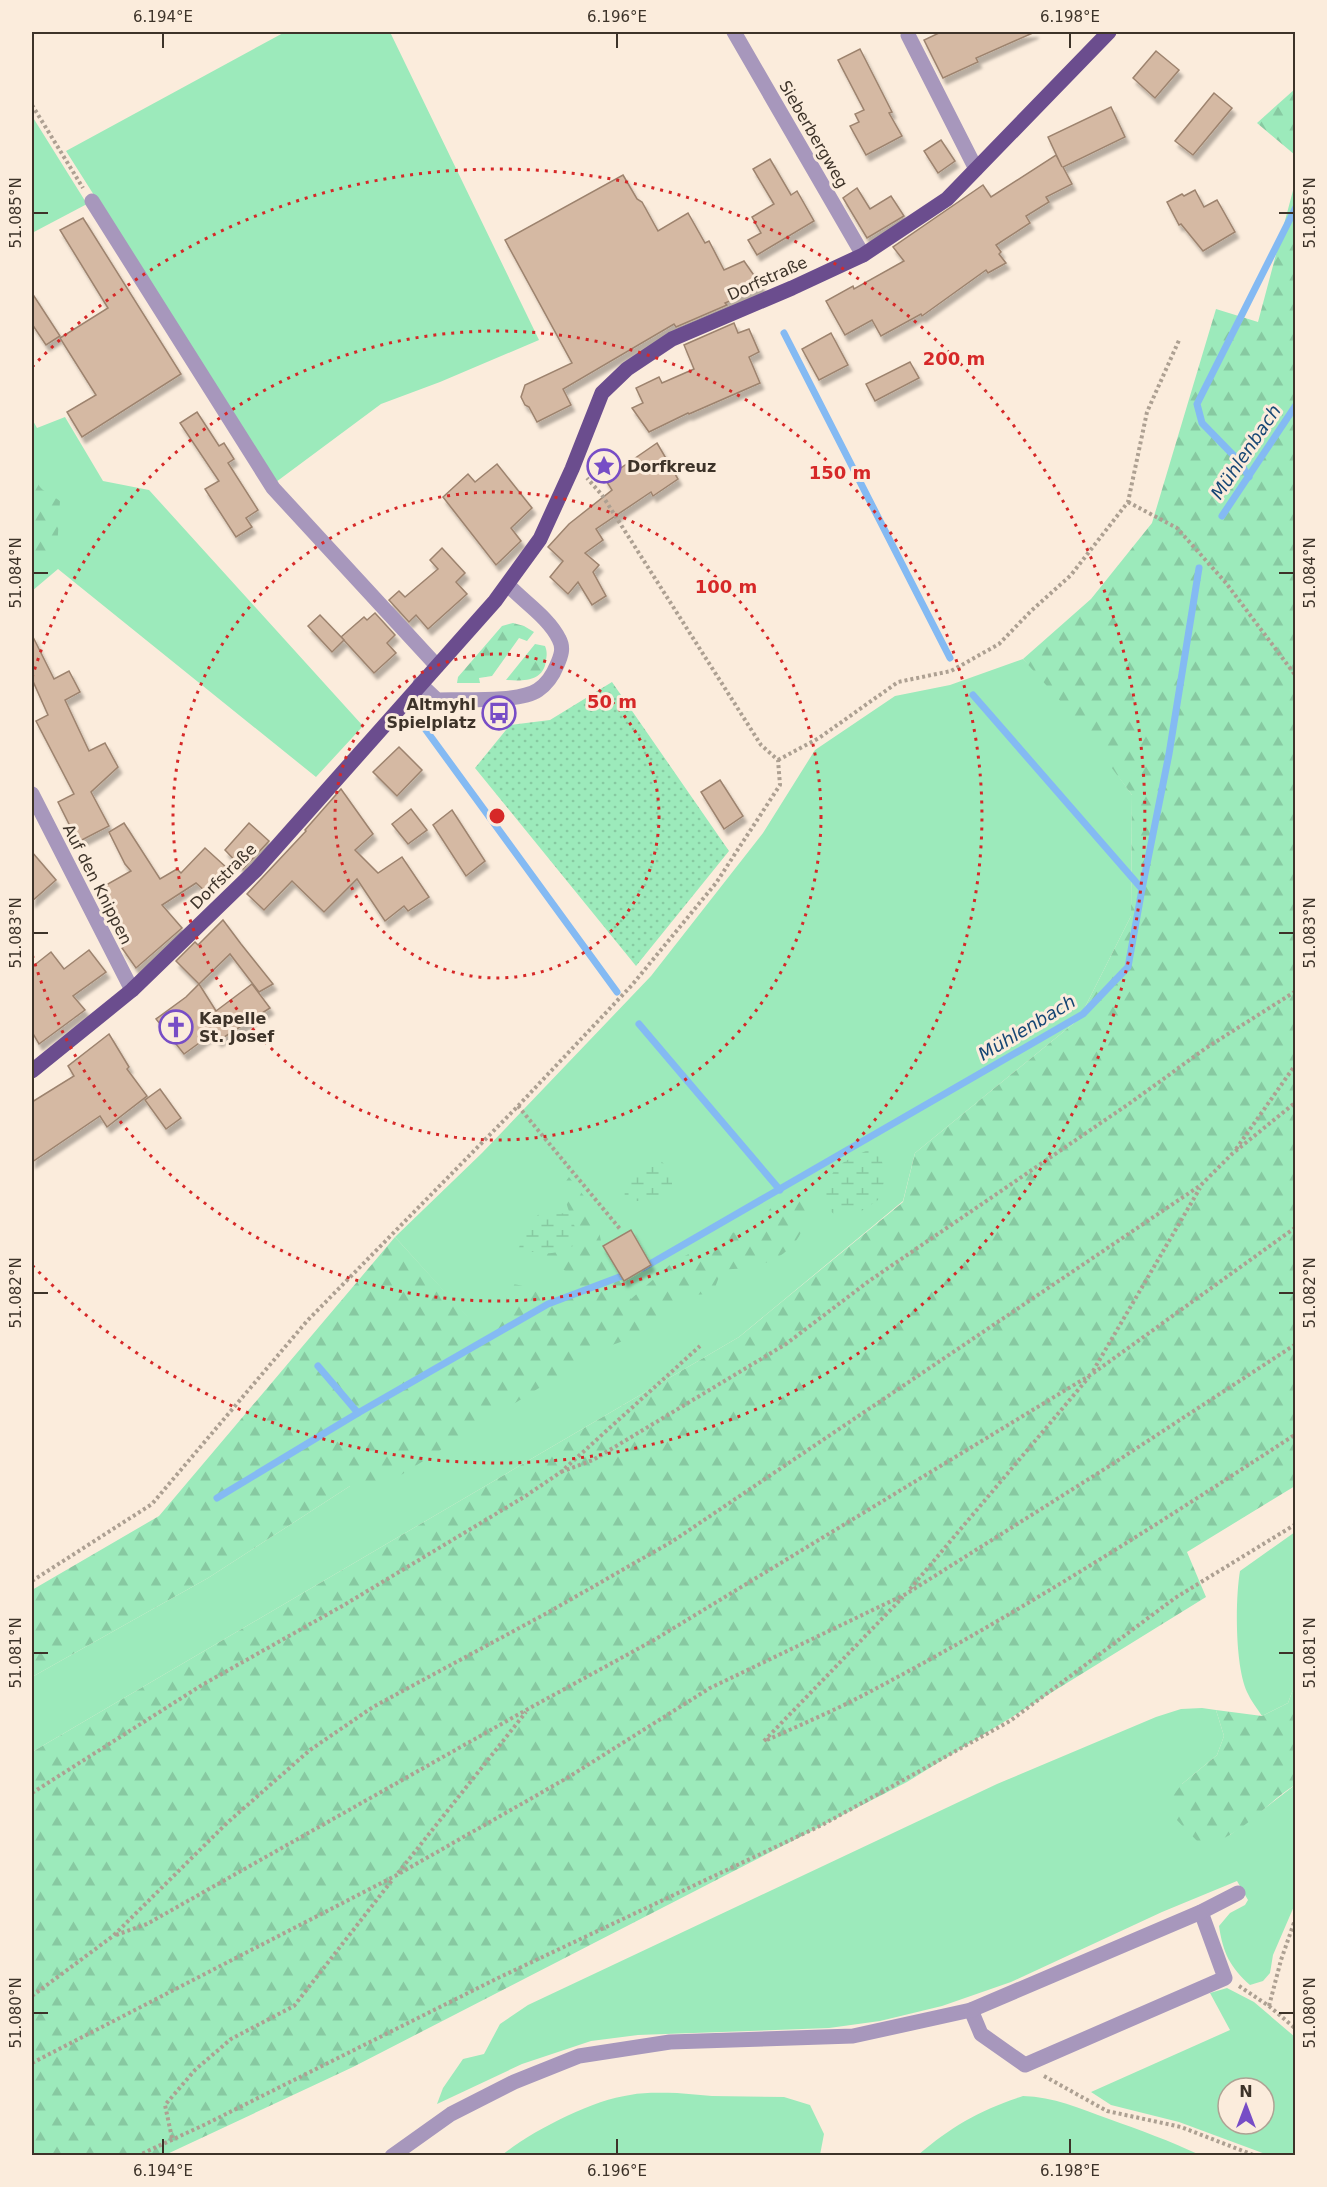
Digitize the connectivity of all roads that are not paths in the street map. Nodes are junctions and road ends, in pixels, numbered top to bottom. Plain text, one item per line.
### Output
1 (734, 32) edge
2 (1109, 32) edge
3 (908, 35) dead end
4 (976, 169) junction
5 (92, 201) road end
6 (863, 255) junction
7 (508, 585) junction
8 (437, 666) junction
9 (420, 684) junction
10 (32, 794) edge
11 (132, 990) junction
12 (32, 1071) edge
13 (1238, 1893) dead end
14 (1201, 1912) junction
15 (971, 2010) junction
16 (392, 2156) edge

1 - 6 street, Sieberbergweg
2 - 4 main road, Dorfstraße
3 - 4 street
4 - 6 main road, Dorfstraße
5 - 8 street
6 - 7 main road, Dorfstraße
7 - 8 main road, Dorfstraße
7 - 9 street
8 - 9 main road, Dorfstraße
9 - 11 main road, Dorfstraße
10 - 11 street, Auf den Knippen
11 - 12 main road, Dorfstraße
13 - 14 street
14 - 15 street
14 - 15 street
15 - 16 street

